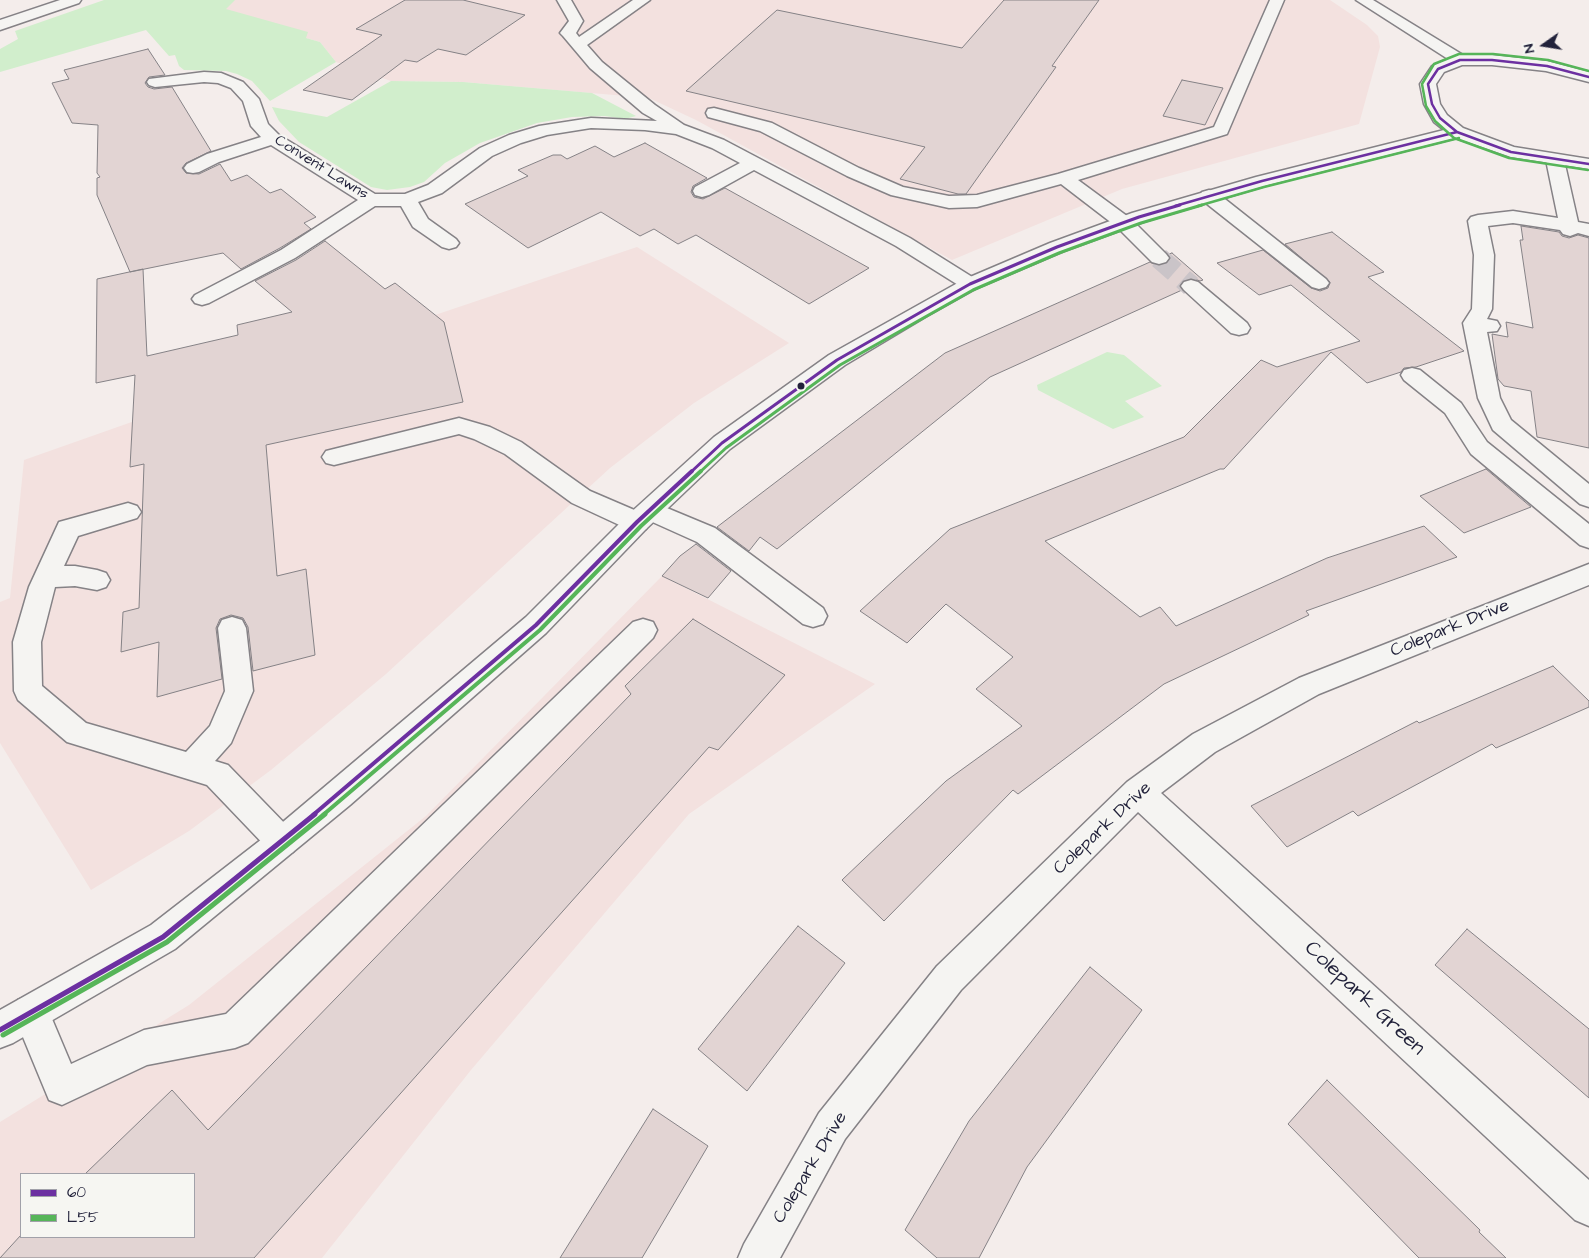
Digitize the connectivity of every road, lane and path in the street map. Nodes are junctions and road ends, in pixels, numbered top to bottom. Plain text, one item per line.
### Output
1 (74, 0) edge
2 (564, 0) edge
3 (643, 0) edge
4 (1277, 0) edge
5 (1363, 0) edge
6 (0, 25) edge
7 (579, 44) junction
8 (1460, 60) junction
9 (1589, 76) edge
10 (155, 82) dead end
11 (714, 113) dead end
12 (679, 129) junction
13 (1457, 132) junction
14 (272, 139) junction
15 (1555, 160) junction
16 (753, 163) junction
17 (1589, 164) edge
18 (193, 168) dead end
19 (1064, 178) junction
20 (702, 191) dead end
21 (1209, 196) junction
22 (371, 200) junction
23 (407, 200) junction
24 (1124, 223) junction
25 (1569, 228) junction
26 (1589, 230) edge
27 (448, 243) dead end
28 (1160, 258) tunnel mouth
29 (1319, 283) dead end
30 (970, 284) junction
31 (1191, 286) tunnel mouth
32 (202, 299) dead end
33 (1239, 328) dead end
34 (1412, 375) dead end
35 (334, 457) dead end
36 (1589, 498) edge
37 (128, 512) dead end
38 (644, 516) junction
39 (1589, 538) edge
40 (1589, 574) edge
41 (46, 578) junction
42 (97, 580) dead end
43 (813, 616) dead end
44 (232, 628) dead end
45 (643, 630) dead end
46 (190, 767) junction
47 (1138, 792) junction
48 (282, 842) junction
49 (30, 1013) junction
50 (0, 1030) edge
51 (1589, 1206) edge
52 (758, 1258) edge

1 - 6 street
2 - 7 street
3 - 7 street
4 - 19 street
5 - 8 street
7 - 12 street
8 - 9 street
8 - 13 street
10 - 14 street, Convent Lawns
11 - 19 street
12 - 16 street, Convent Lawns
12 - 23 street, Convent Lawns
13 - 15 street
13 - 21 street
14 - 18 street
14 - 22 street, Convent Lawns
15 - 17 street
15 - 25 street
16 - 20 street
16 - 30 street, Convent Lawns
19 - 24 street
21 - 24 street
21 - 29 street
22 - 23 street, Convent Lawns
22 - 32 street
23 - 27 street
24 - 28 street
24 - 30 street
25 - 26 street
25 - 36 street
30 - 38 street
31 - 33 street
34 - 39 street
35 - 38 street
37 - 41 street
38 - 43 street
38 - 48 street
40 - 47 street, Colepark Drive
41 - 42 street
41 - 46 street
44 - 46 street
45 - 49 street
46 - 48 street
47 - 51 street, Colepark Green
47 - 52 street, Colepark Drive
48 - 49 street
49 - 50 street

